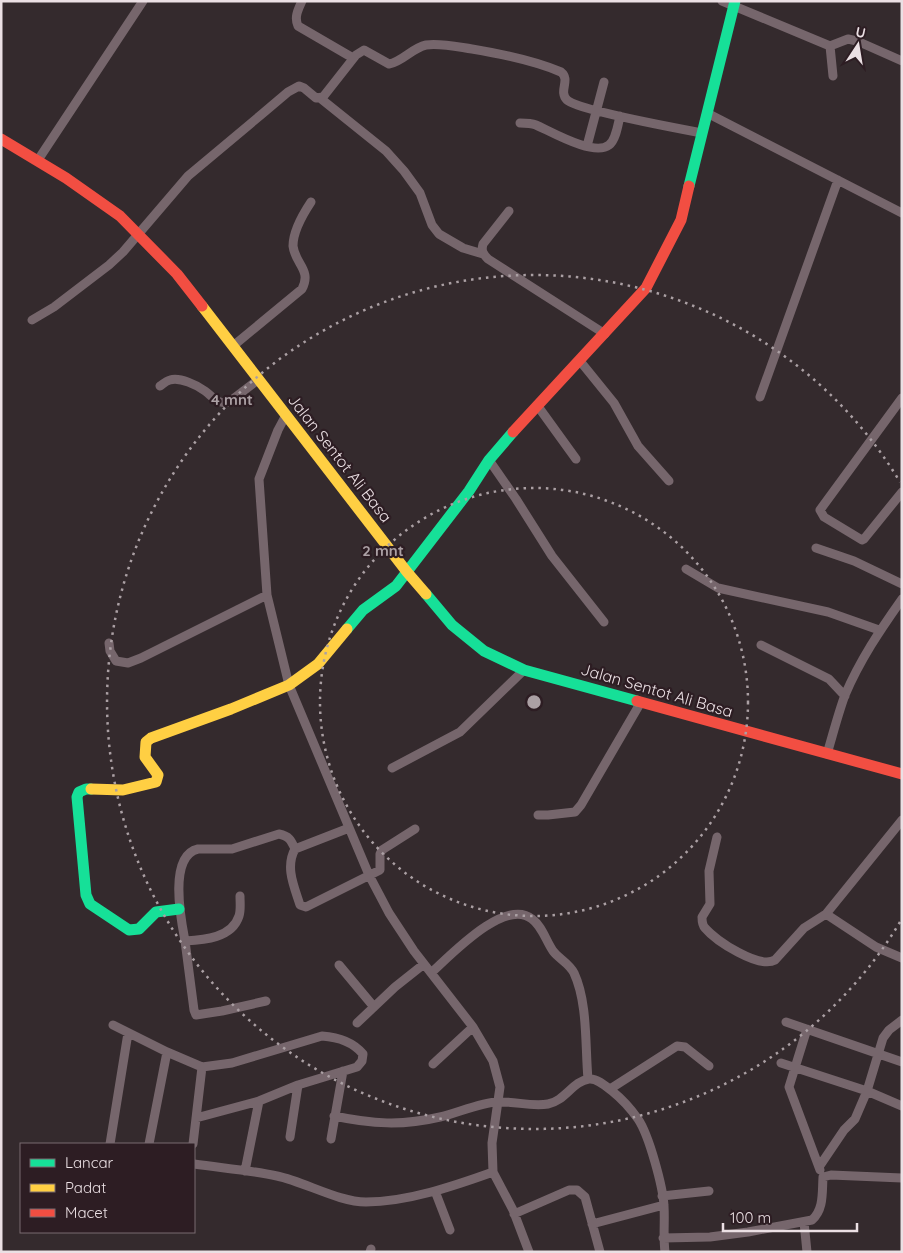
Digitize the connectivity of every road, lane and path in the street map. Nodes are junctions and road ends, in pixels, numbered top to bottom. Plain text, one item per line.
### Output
1 (143, 1) edge
2 (302, 1) edge
3 (722, 1) edge
4 (734, 3) edge
5 (830, 46) junction
6 (353, 58) junction
7 (902, 62) edge
8 (833, 76) dead end
9 (604, 82) dead end
10 (320, 98) junction
11 (596, 111) junction
12 (707, 113) junction
13 (620, 116) junction
14 (520, 123) dead end
15 (702, 133) junction
16 (1, 139) edge
17 (587, 146) junction
18 (38, 160) junction
19 (838, 180) junction
20 (310, 202) dead end
21 (901, 210) edge
22 (509, 211) dead end
23 (138, 234) junction
24 (483, 254) junction
25 (32, 320) dead end
26 (605, 334) junction
27 (234, 346) junction
28 (580, 361) junction
29 (259, 379) junction
30 (160, 386) dead end
31 (760, 397) dead end
32 (901, 401) edge
33 (537, 405) junction
34 (286, 416) junction
35 (576, 459) dead end
36 (489, 460) junction
37 (669, 481) dead end
38 (902, 492) edge
39 (816, 548) dead end
40 (686, 569) dead end
41 (407, 572) junction
42 (902, 584) edge
43 (267, 595) junction
44 (902, 600) edge
45 (604, 622) dead end
46 (879, 630) junction
47 (109, 643) dead end
48 (761, 645) dead end
49 (524, 670) junction
50 (289, 685) junction
51 (845, 696) junction
52 (640, 702) junction
53 (827, 754) junction
54 (392, 768) dead end
55 (902, 774) edge
56 (538, 815) dead end
57 (902, 820) edge
58 (349, 828) junction
59 (415, 829) dead end
60 (717, 837) dead end
61 (295, 849) junction
62 (369, 875) junction
63 (240, 896) dead end
64 (180, 909) junction
65 (826, 914) junction
66 (185, 941) junction
67 (902, 958) edge
68 (424, 964) junction
69 (339, 965) dead end
70 (431, 973) junction
71 (266, 1001) dead end
72 (374, 1007) junction
73 (902, 1020) edge
74 (786, 1022) dead end
75 (357, 1023) dead end
76 (113, 1025) dead end
77 (473, 1027) junction
78 (807, 1029) junction
79 (128, 1033) junction
80 (166, 1052) junction
81 (879, 1053) junction
82 (902, 1062) edge
83 (781, 1063) dead end
84 (433, 1064) dead end
85 (708, 1066) dead end
86 (202, 1067) junction
87 (794, 1067) junction
88 (343, 1071) junction
89 (588, 1079) junction
90 (298, 1085) junction
91 (610, 1089) junction
92 (867, 1091) junction
93 (258, 1101) junction
94 (498, 1101) junction
95 (902, 1106) edge
96 (334, 1116) junction
97 (196, 1118) junction
98 (290, 1137) dead end
99 (331, 1139) dead end
100 (110, 1143) edge
101 (149, 1143) edge
102 (192, 1143) edge
103 (195, 1164) edge
104 (819, 1167) junction
105 (245, 1171) junction
106 (492, 1172) junction
107 (823, 1178) junction
108 (902, 1178) edge
109 (435, 1191) junction
110 (709, 1191) dead end
111 (663, 1200) junction
112 (514, 1214) junction
113 (804, 1222) junction
114 (592, 1224) junction
115 (450, 1230) dead end
116 (663, 1238) junction
117 (529, 1252) edge
118 (600, 1252) edge
119 (665, 1252) edge
120 (807, 1252) edge

1 - 18 street
2 - 6 street
3 - 4 street
4 - 5 street
4 - 12 street
5 - 7 street
5 - 8 street
6 - 10 street
6 - 11 street
9 - 11 street
10 - 23 street
10 - 24 street
11 - 13 street
11 - 17 street
12 - 15 street
12 - 19 street
13 - 15 street
13 - 17 street
14 - 17 street
15 - 26 street
16 - 18 street, Jalan Sentot Ali Basa
18 - 23 street, Jalan Sentot Ali Basa
19 - 21 street
19 - 31 street
20 - 27 street
22 - 24 street
23 - 25 street
23 - 27 street, Jalan Sentot Ali Basa
24 - 26 street
26 - 28 street
27 - 29 street, Jalan Sentot Ali Basa
28 - 33 street
28 - 37 street
29 - 30 street
29 - 34 street, Jalan Sentot Ali Basa
32 - 38 street
33 - 35 street
33 - 36 street
34 - 41 street, Jalan Sentot Ali Basa
34 - 43 street
36 - 41 street
36 - 45 street
39 - 42 street
40 - 46 street
41 - 49 street, Jalan Sentot Ali Basa
41 - 50 street
43 - 47 street
43 - 50 street
44 - 46 street
46 - 51 street
48 - 51 street
49 - 52 street, Jalan Sentot Ali Basa
49 - 54 street
50 - 58 street
50 - 64 street
51 - 53 street
52 - 53 street, Jalan Sentot Ali Basa
52 - 56 street
53 - 55 street, Jalan Sentot Ali Basa
57 - 65 street
58 - 61 street
58 - 62 street
59 - 62 street
60 - 65 street
61 - 62 street
61 - 64 street
62 - 68 street
63 - 66 street
64 - 66 street
65 - 67 street
66 - 71 street
68 - 70 street
68 - 72 street
69 - 72 street
70 - 77 street
70 - 89 street
72 - 75 street
73 - 81 street
74 - 78 street
76 - 79 street
77 - 84 street
77 - 94 street
78 - 81 street
78 - 87 street
79 - 80 street
79 - 100 street
80 - 86 street
80 - 101 street
81 - 82 street
81 - 92 street
83 - 87 street
85 - 91 street
86 - 88 street
86 - 97 street
87 - 92 street
87 - 104 street
88 - 90 street
88 - 96 street
89 - 91 street
89 - 94 street
90 - 93 street
90 - 98 street
91 - 111 street
92 - 95 street
92 - 104 street
93 - 97 street
93 - 105 street
94 - 96 street
94 - 106 street
96 - 99 street
97 - 102 street
103 - 105 street
104 - 107 street
105 - 109 street
106 - 109 street
106 - 112 street
107 - 108 street
107 - 113 street
109 - 115 street
110 - 111 street
111 - 114 street
111 - 116 street
112 - 114 street
112 - 117 street
113 - 116 street
113 - 120 street
114 - 118 street
116 - 119 street

